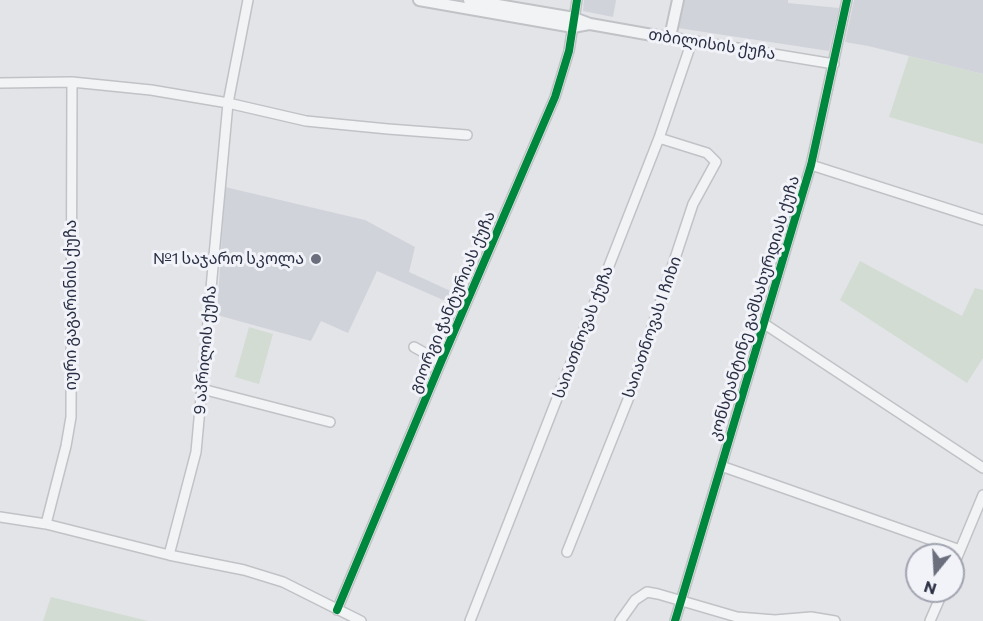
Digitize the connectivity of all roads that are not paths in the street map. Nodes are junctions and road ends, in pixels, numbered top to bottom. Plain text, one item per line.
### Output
1 (248, 0) edge
2 (419, 0) edge
3 (469, 0) edge
4 (577, 0) edge
5 (678, 0) edge
6 (847, 0) edge
7 (574, 23) junction
8 (670, 37) junction
9 (692, 41) junction
10 (834, 64) junction
11 (72, 82) junction
12 (0, 83) edge
13 (228, 103) junction
14 (467, 135) dead end
15 (659, 138) junction
16 (811, 165) junction
17 (983, 220) edge
18 (763, 323) junction
19 (414, 347) dead end
20 (441, 362) junction
21 (202, 389) junction
22 (330, 422) dead end
23 (720, 466) junction
24 (983, 468) edge
25 (983, 495) edge
26 (0, 517) edge
27 (46, 524) junction
28 (940, 543) edge
29 (963, 543) edge
30 (567, 552) dead end
31 (169, 555) junction
32 (681, 602) junction
33 (938, 603) edge
34 (337, 610) junction
35 (811, 619) edge
36 (361, 621) edge
37 (470, 621) edge
38 (620, 621) edge
39 (675, 621) edge
40 (835, 621) edge
41 (930, 621) edge

1 - 13 street, 9 აპრილის ქუჩა
2 - 7 street, თბილისის ქუჩა
3 - 7 street, თბილისის ქუჩა
4 - 7 street, გიორგი ჭანტურიას ქუჩა
5 - 8 street
6 - 10 street, კონსტანტინე გამსახურდიას ქუჩა
7 - 8 street, თბილისის ქუჩა
7 - 20 street, გიორგი ჭანტურიას ქუჩა
8 - 9 street, თბილისის ქუჩა
9 - 10 street, თბილისის ქუჩა
9 - 15 street, საიათნოვას ქუჩა
10 - 16 street, კონსტანტინე გამსახურდიას ქუჩა
11 - 12 street
11 - 13 street
11 - 27 street, იური გაგარინის ქუჩა
13 - 14 street
13 - 21 street, 9 აპრილის ქუჩა
15 - 30 street, საიათნოვას I ჩიხი
15 - 37 street, საიათნოვას ქუჩა
16 - 17 street
16 - 18 street, კონსტანტინე გამსახურდიას ქუჩა
18 - 23 street, კონსტანტინე გამსახურდიას ქუჩა
18 - 24 street
19 - 20 street
20 - 34 street, გიორგი ჭანტურიას ქუჩა
21 - 22 street
21 - 31 street, 9 აპრილის ქუჩა
23 - 28 street
23 - 32 street, კონსტანტინე გამსახურდიას ქუჩა
25 - 29 street
26 - 27 street
27 - 31 street
31 - 34 street
32 - 35 street
32 - 38 street
32 - 39 street, კონსტანტინე გამსახურდიას ქუჩა
33 - 41 street
34 - 36 street
35 - 40 street

